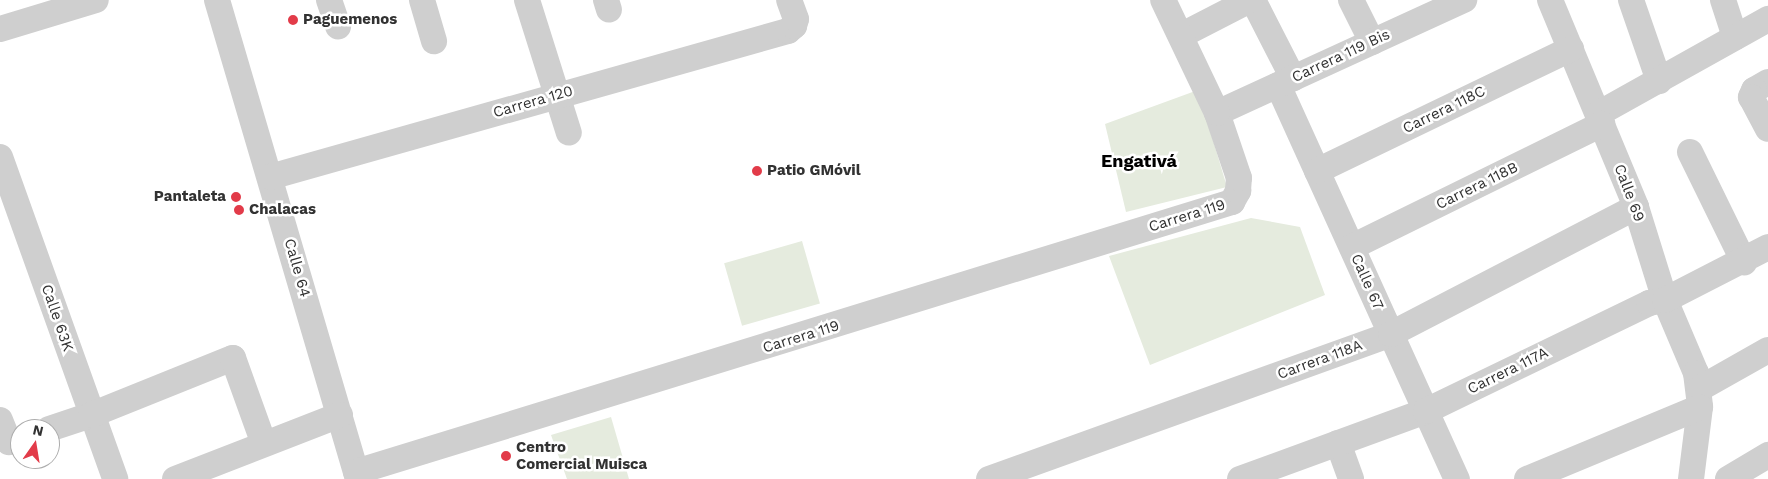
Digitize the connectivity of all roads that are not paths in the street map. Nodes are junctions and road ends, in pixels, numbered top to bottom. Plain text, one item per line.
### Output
1 (96, 0) edge
2 (217, 0) edge
3 (329, 0) edge
4 (422, 0) edge
5 (527, 0) edge
6 (789, 0) edge
7 (1163, 0) edge
8 (1251, 0) edge
9 (1351, 0) edge
10 (1464, 0) edge
11 (1550, 0) edge
12 (1631, 0) edge
13 (1723, 0) edge
14 (1768, 18) edge
15 (338, 26) dead end
16 (0, 29) edge
17 (1182, 36) junction
18 (1735, 37) junction
19 (434, 41) dead end
20 (1372, 42) junction
21 (1571, 49) junction
22 (1659, 81) junction
23 (1285, 82) junction
24 (1768, 82) edge
25 (557, 95) junction
26 (1217, 113) junction
27 (1600, 119) junction
28 (1768, 129) edge
29 (568, 133) dead end
30 (1690, 152) dead end
31 (0, 157) edge
32 (1317, 171) junction
33 (270, 177) junction
34 (1636, 207) junction
35 (1768, 247) edge
36 (1352, 248) junction
37 (1744, 262) junction
38 (1664, 300) junction
39 (1391, 334) junction
40 (1768, 350) edge
41 (1700, 398) junction
42 (1426, 411) junction
43 (91, 415) junction
44 (340, 415) junction
45 (60, 425) edge
46 (1338, 443) junction
47 (264, 444) junction
48 (1768, 455) edge
49 (357, 476) edge
50 (1254, 476) edge
51 (115, 479) edge
52 (175, 479) edge
53 (989, 479) edge
54 (1351, 479) edge
55 (1457, 479) edge
56 (1526, 479) edge
57 (1691, 479) edge
58 (1728, 479) edge

1 - 16 street
2 - 33 street, Calle 64
3 - 15 street
4 - 19 street
5 - 25 street
6 - 25 street, Carrera 120
7 - 17 street
8 - 17 street
8 - 23 street, Calle 67
9 - 20 street
10 - 20 street, Carrera 119 Bis
11 - 21 street, Calle 69
12 - 22 street
13 - 18 street
14 - 18 street, Carrera 118B
17 - 26 street
18 - 22 street, Carrera 118B
20 - 23 street, Carrera 119 Bis
21 - 27 street, Calle 69
21 - 32 street, Carrera 118C
22 - 27 street, Carrera 118B
23 - 26 street, Carrera 119 Bis
23 - 32 street, Calle 67
24 - 28 street
25 - 29 street
25 - 33 street, Carrera 120
26 - 49 street, Carrera 119
27 - 34 street, Calle 69
27 - 36 street, Carrera 118B
30 - 37 street
31 - 43 street, Calle 63K
32 - 36 street, Calle 67
33 - 44 street, Calle 64
34 - 38 street, Calle 69
34 - 39 street, Carrera 118A
35 - 37 street, Carrera 117A
36 - 39 street, Calle 67
37 - 38 street, Carrera 117A
38 - 41 street, Calle 69
38 - 42 street, Carrera 117A
39 - 42 street, Calle 67
39 - 53 street, Carrera 118A
40 - 41 street
41 - 56 street
41 - 57 street
42 - 46 street, Carrera 117A
42 - 55 street, Calle 67
43 - 45 street
43 - 47 street
43 - 51 street, Calle 63K
44 - 47 street
44 - 49 street, Calle 64
46 - 50 street, Carrera 117A
46 - 54 street
47 - 52 street
48 - 58 street

